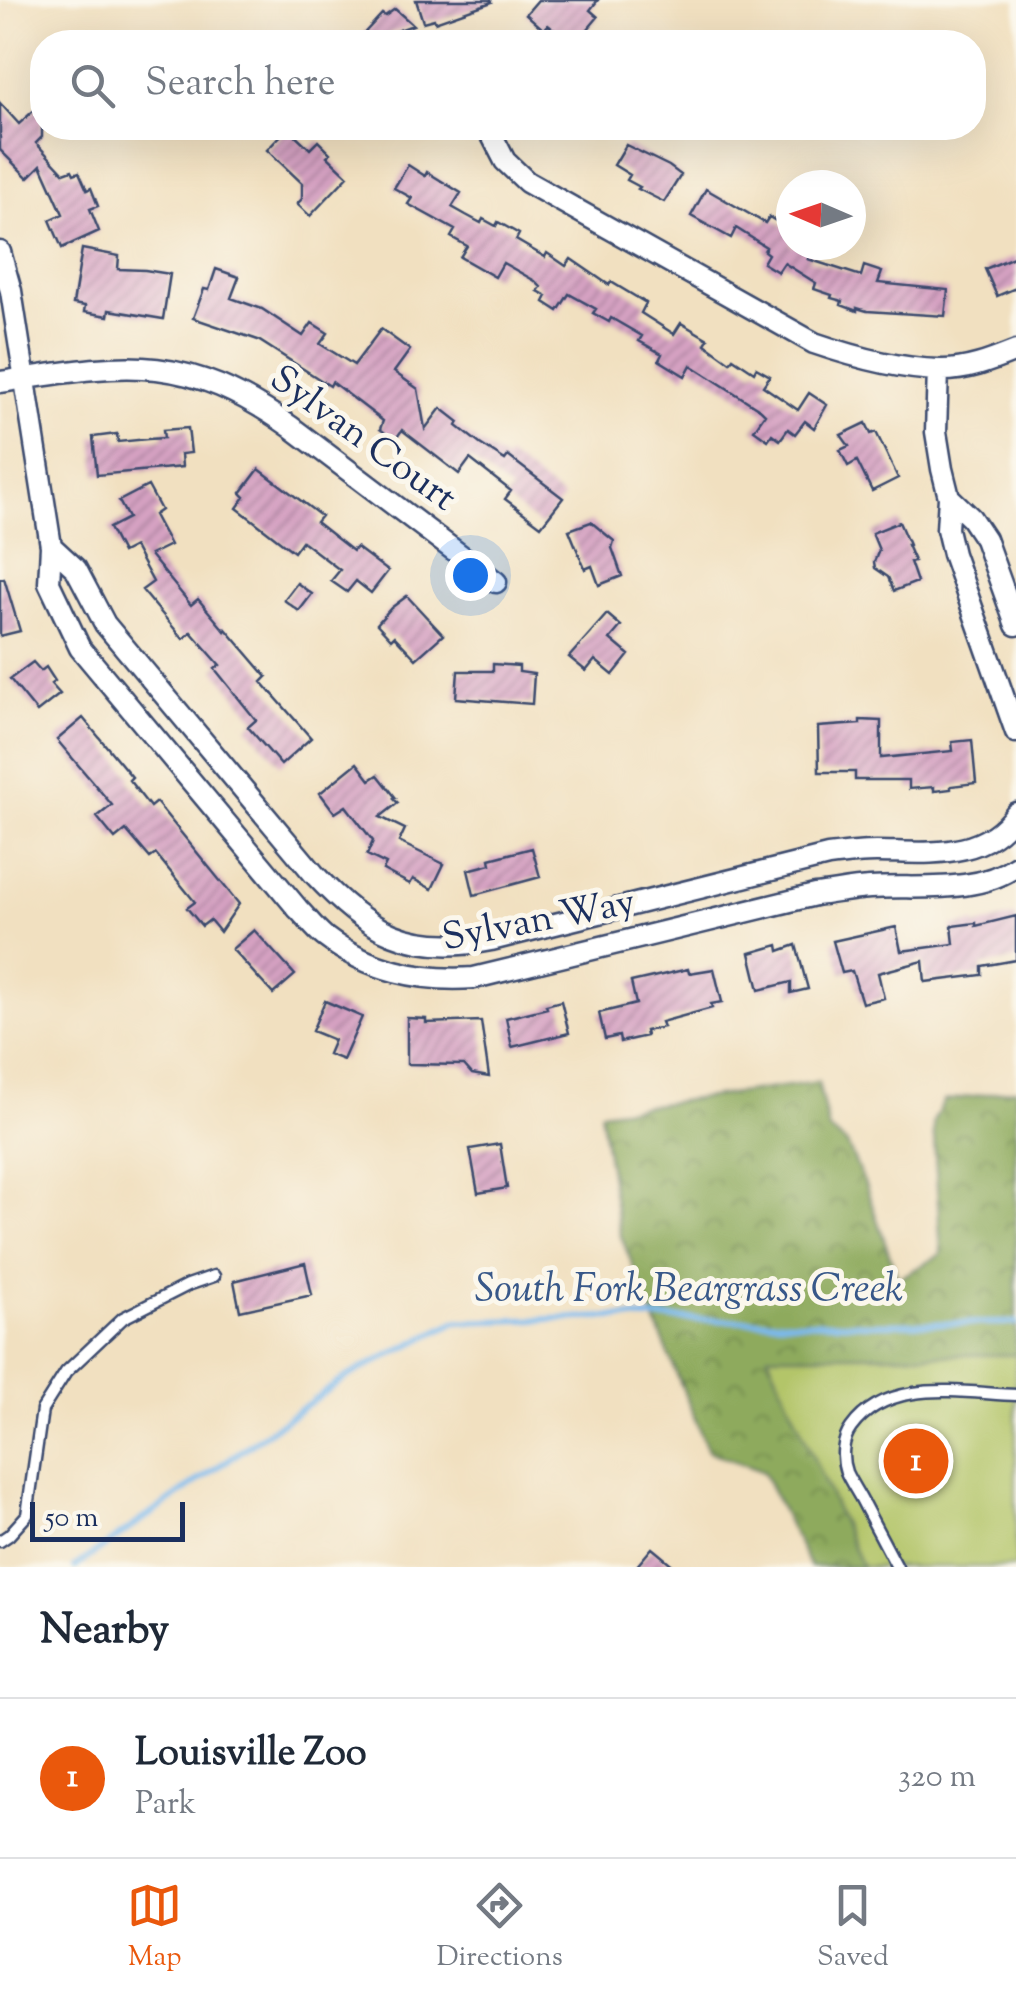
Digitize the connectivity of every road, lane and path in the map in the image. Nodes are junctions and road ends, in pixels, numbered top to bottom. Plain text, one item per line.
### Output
1 (494, 140) edge
2 (0, 252) edge
3 (1016, 351) edge
4 (938, 370) junction
5 (26, 378) junction
6 (0, 382) edge
7 (949, 497) junction
8 (52, 546) junction
9 (496, 582) dead end
10 (1016, 625) edge
11 (136, 660) junction
12 (109, 680) junction
13 (1016, 732) edge
14 (1016, 813) edge
15 (931, 852) junction
16 (1016, 866) edge
17 (932, 886) junction
18 (214, 1276) dead end
19 (1016, 1395) edge
20 (0, 1540) edge
21 (897, 1567) edge

1 - 4 street
2 - 5 street, Sylvan Way
3 - 4 street
4 - 7 street
5 - 6 street, Sylvan Court
5 - 8 street, Sylvan Way
5 - 9 street, Sylvan Court
7 - 10 street
7 - 13 street
8 - 11 street, Sylvan Way
8 - 12 street, Sylvan Way
11 - 12 street
11 - 15 street, Sylvan Way
12 - 17 street, Sylvan Way
14 - 15 street, Sylvan Way
15 - 17 street
16 - 17 street, Sylvan Way
18 - 20 lane
19 - 21 lane

